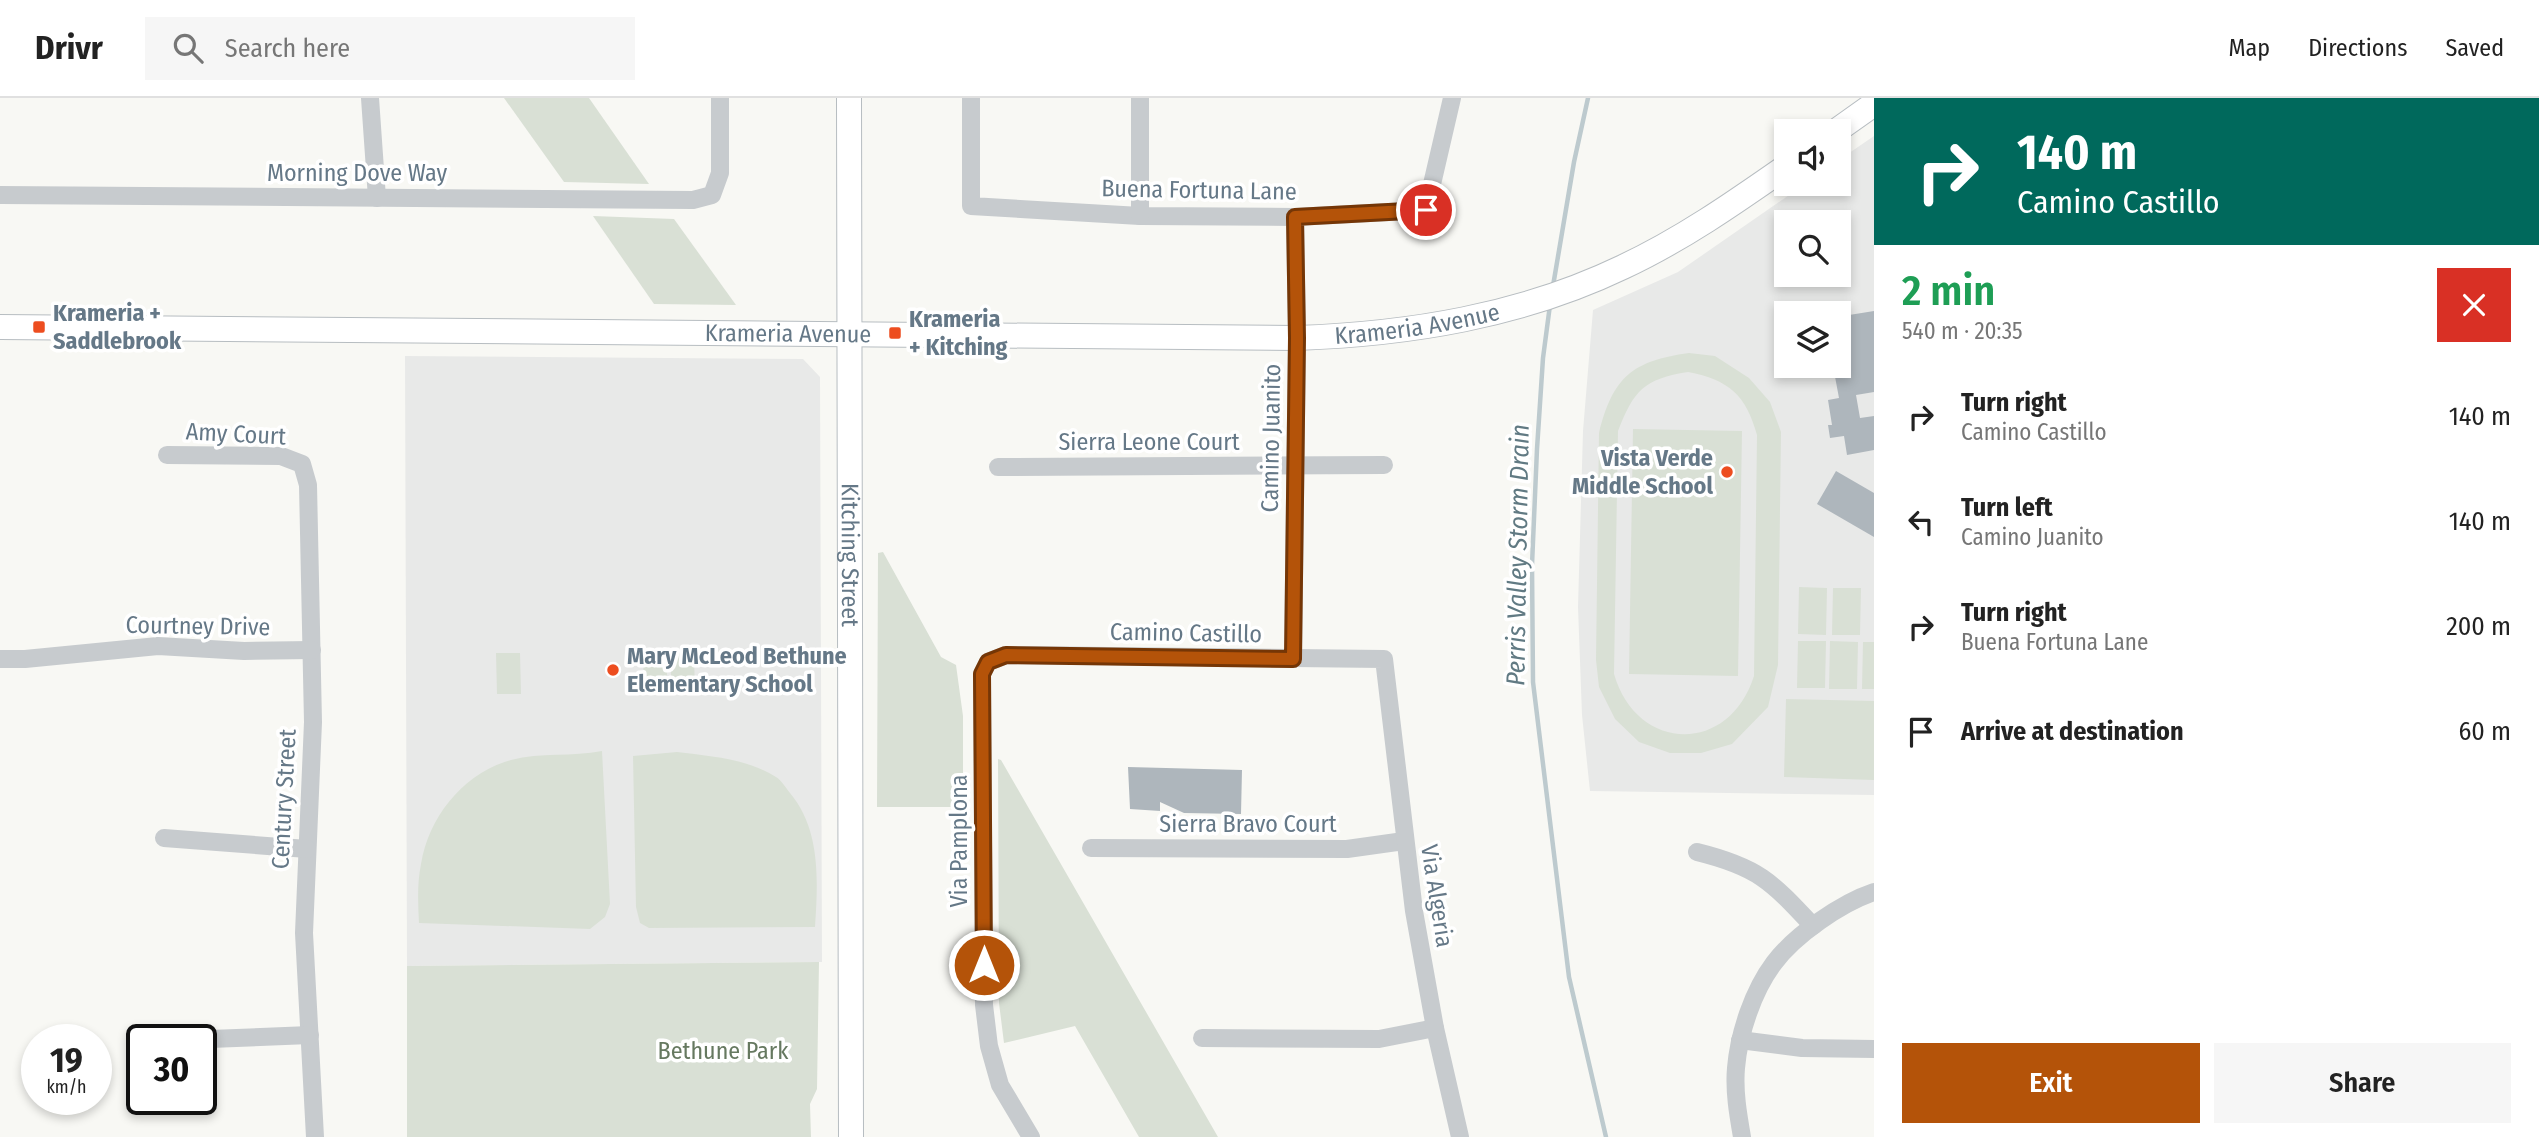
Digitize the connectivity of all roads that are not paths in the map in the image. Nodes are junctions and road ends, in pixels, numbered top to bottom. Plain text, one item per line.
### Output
1 (370, 98) edge
2 (720, 98) edge
3 (849, 98) edge
4 (971, 98) edge
5 (1140, 98) edge
6 (1452, 98) edge
7 (1874, 104) edge
8 (1851, 120) edge
9 (1774, 175) edge
10 (0, 195) edge
11 (377, 198) junction
12 (1140, 216) junction
13 (1295, 217) junction
14 (0, 327) edge
15 (850, 334) junction
16 (1297, 338) junction
17 (167, 455) dead end
18 (302, 464) joint
19 (1384, 465) dead end
20 (1294, 466) junction
21 (998, 467) dead end
22 (312, 650) junction
23 (0, 659) edge
24 (1293, 659) junction
25 (1384, 659) joint
26 (988, 662) joint
27 (164, 838) dead end
28 (1404, 841) junction
29 (1091, 848) dead end
30 (307, 849) junction
31 (1697, 852) dead end
32 (1874, 892) edge
33 (1813, 926) junction
34 (1435, 1028) junction
35 (310, 1035) junction
36 (1202, 1038) dead end
37 (217, 1039) edge
38 (1740, 1040) junction
39 (1874, 1049) edge
40 (315, 1137) edge
41 (851, 1137) edge
42 (1031, 1137) edge
43 (1460, 1137) edge
44 (1742, 1137) edge

1 - 11 street
2 - 11 street, Morning Dove Way
3 - 15 street, Kitching Street
4 - 12 street, Buena Fortuna Lane
5 - 12 street
6 - 13 street, Buena Fortuna Lane
7 - 8 street
9 - 16 street, Krameria Avenue
10 - 11 street, Morning Dove Way
12 - 13 street, Buena Fortuna Lane
13 - 16 street, Camino Juanito
14 - 15 street, Krameria Avenue
15 - 16 street, Krameria Avenue
15 - 41 street, Kitching Street
16 - 20 street, Camino Juanito
17 - 18 street, Amy Court
18 - 22 street, Century Street
19 - 20 street, Sierra Leone Court
20 - 21 street, Sierra Leone Court
20 - 24 street, Camino Juanito
22 - 23 street, Courtney Drive
22 - 30 street, Century Street
24 - 25 street, Camino Castillo
24 - 26 street, Camino Castillo
25 - 28 street, Via Algeria
26 - 42 street, Via Pamplona
27 - 30 street
28 - 29 street, Sierra Bravo Court
28 - 34 street, Via Algeria
30 - 35 street, Century Street
31 - 33 street
32 - 33 street
33 - 38 street
34 - 36 street
34 - 43 street, Via Algeria
35 - 37 street
35 - 40 street, Century Street
38 - 39 street
38 - 44 street

